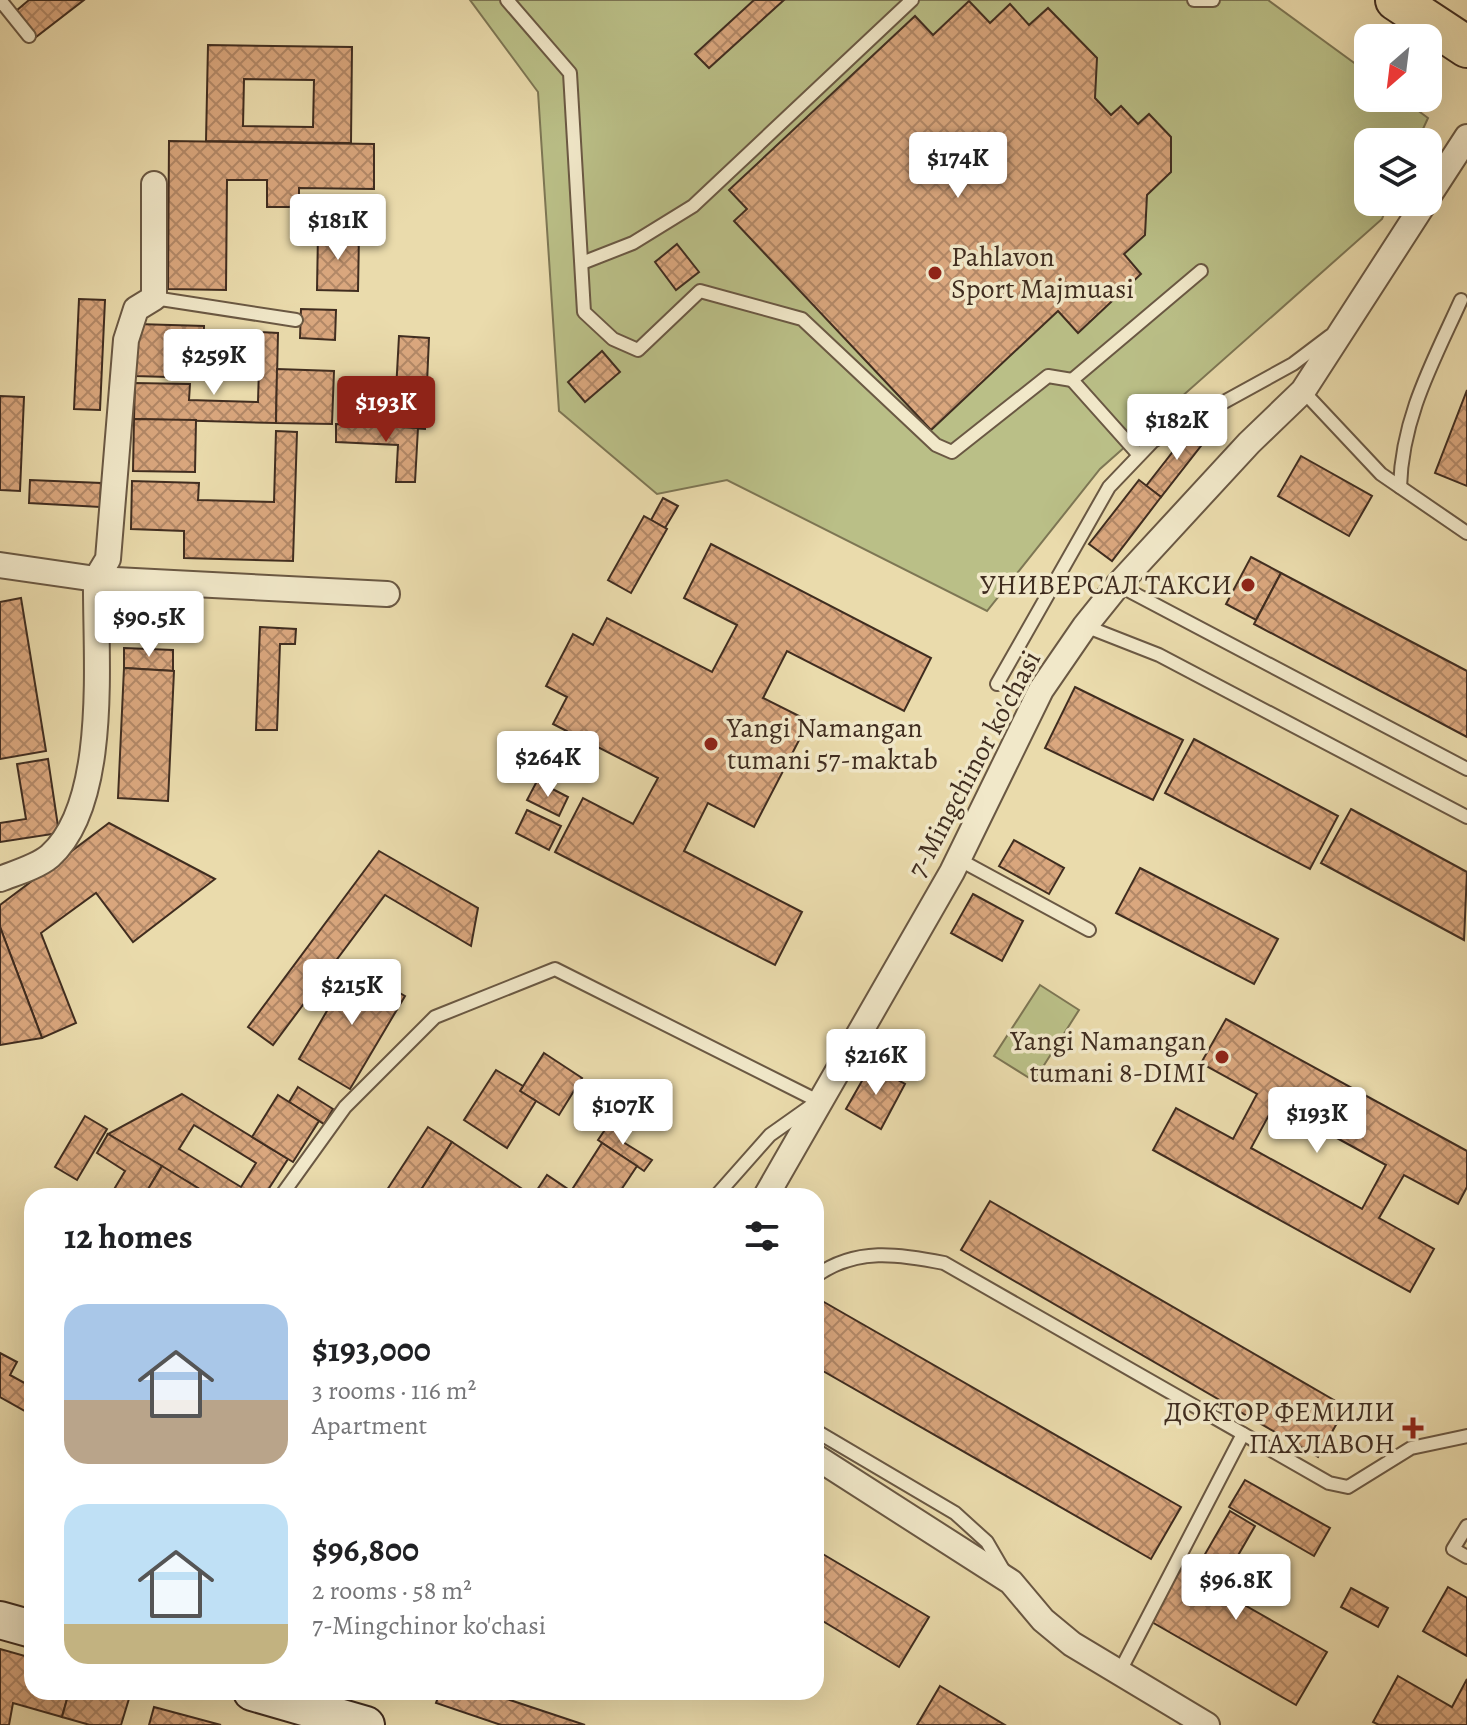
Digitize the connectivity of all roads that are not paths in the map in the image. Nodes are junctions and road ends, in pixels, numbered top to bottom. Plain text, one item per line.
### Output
1 (0, 0) edge
2 (507, 0) edge
3 (912, 0) edge
4 (1194, 0) edge
5 (1213, 0) edge
6 (1396, 0) edge
7 (29, 36) dead end
8 (1467, 47) edge
9 (1467, 137) edge
10 (1442, 175) edge
11 (154, 184) dead end
12 (1416, 216) edge
13 (582, 263) junction
14 (1201, 271) dead end
15 (154, 298) junction
16 (1461, 300) dead end
17 (296, 320) dead end
18 (1346, 325) junction
19 (1072, 380) junction
20 (1303, 391) junction
21 (1139, 455) junction
22 (1400, 487) junction
23 (1467, 533) edge
24 (0, 565) edge
25 (96, 579) junction
26 (1118, 585) junction
27 (387, 594) dead end
28 (1085, 626) junction
29 (997, 684) dead end
30 (1467, 769) edge
31 (1467, 817) edge
32 (958, 859) junction
33 (0, 879) edge
34 (1089, 930) dead end
35 (818, 1101) junction
36 (287, 1188) edge
37 (723, 1188) edge
38 (770, 1188) edge
39 (824, 1273) edge
40 (1243, 1434) junction
41 (824, 1436) edge
42 (1467, 1436) edge
43 (824, 1462) edge
44 (1467, 1526) edge
45 (1467, 1557) edge
46 (1011, 1582) junction
47 (0, 1620) edge
48 (24, 1627) edge
49 (1119, 1673) junction
50 (280, 1700) edge
51 (366, 1725) edge
52 (1207, 1725) edge

1 - 7 lane
2 - 13 lane
3 - 13 lane
4 - 5 lane
6 - 8 main road
9 - 10 street, 7-Mingchinor ko'chasi
11 - 15 street
12 - 18 street, 7-Mingchinor ko'chasi
13 - 19 lane
14 - 19 lane
15 - 17 lane
15 - 25 street
16 - 22 lane
18 - 20 street, 7-Mingchinor ko'chasi
18 - 21 lane
19 - 21 lane
20 - 22 lane
20 - 26 street, 7-Mingchinor ko'chasi
21 - 29 lane
22 - 23 lane
24 - 25 street
25 - 27 street
25 - 33 street
26 - 28 street, 7-Mingchinor ko'chasi
26 - 30 lane
28 - 31 lane
28 - 32 street, 7-Mingchinor ko'chasi
32 - 34 lane
32 - 35 street, 7-Mingchinor ko'chasi
35 - 36 lane
35 - 37 lane
35 - 38 street, 7-Mingchinor ko'chasi
39 - 40 lane
40 - 42 lane
40 - 49 lane
41 - 46 lane
43 - 46 street
44 - 45 lane
46 - 49 street
47 - 48 street
49 - 52 street
50 - 51 street

